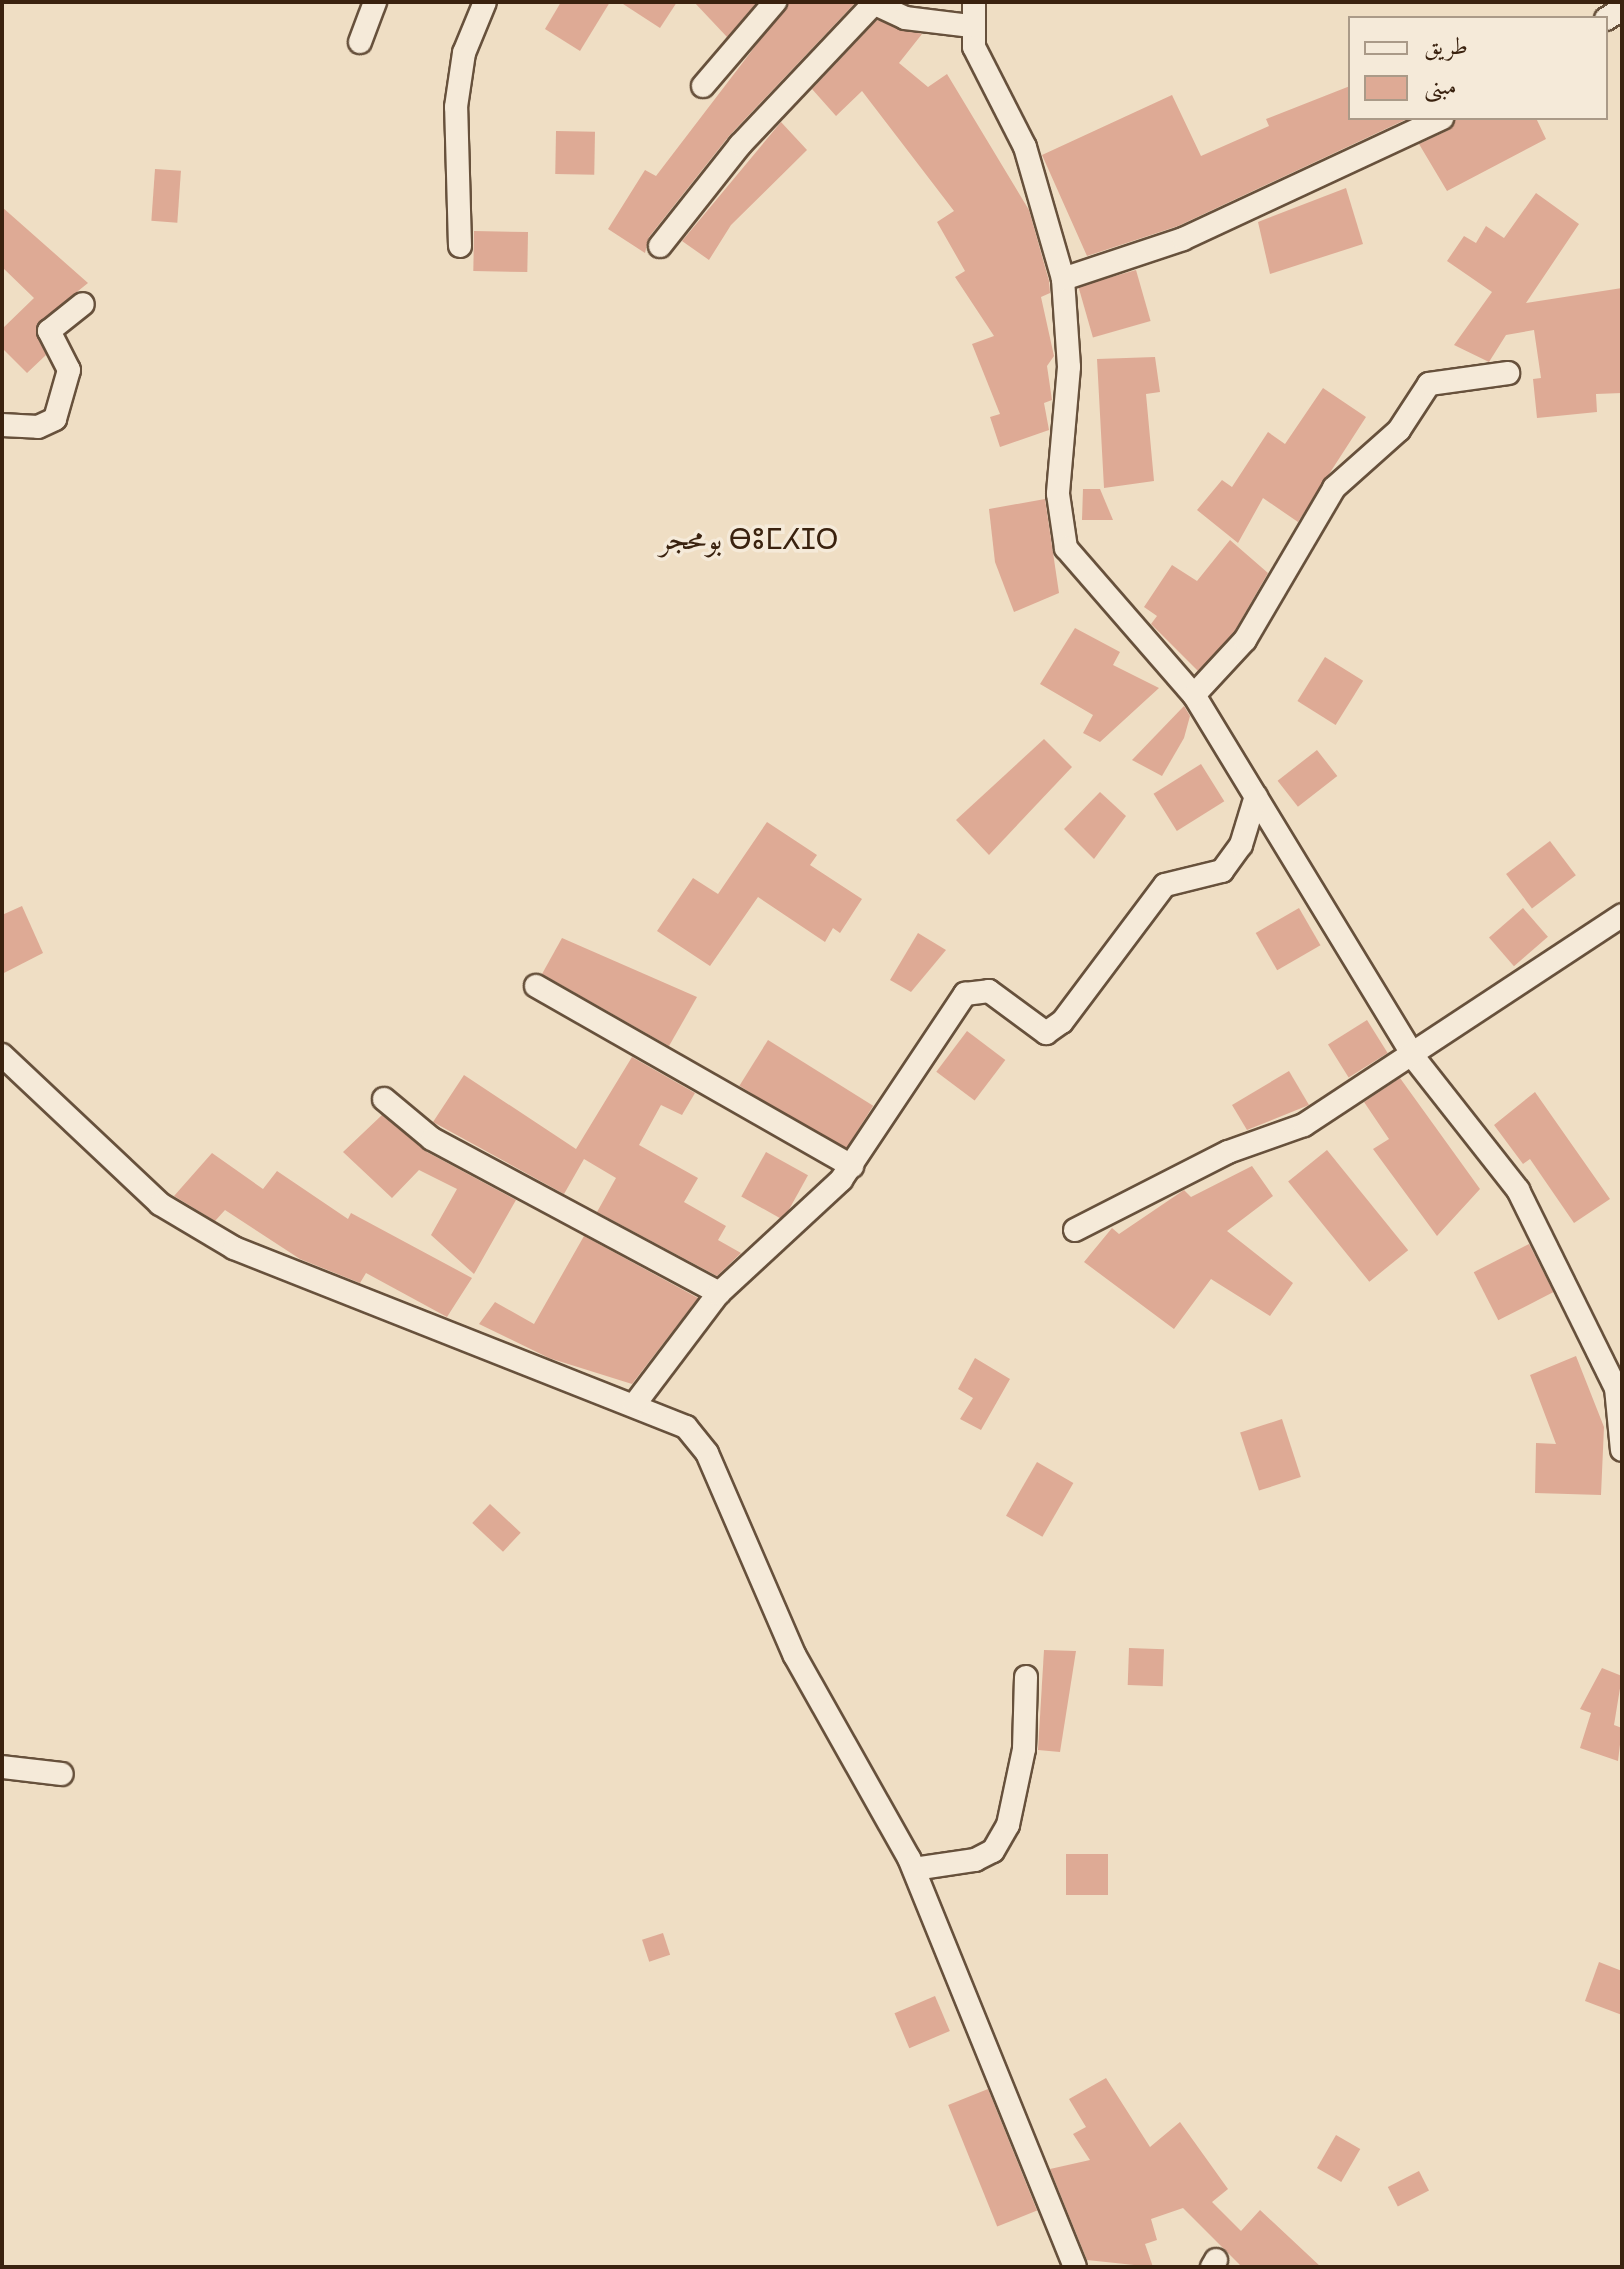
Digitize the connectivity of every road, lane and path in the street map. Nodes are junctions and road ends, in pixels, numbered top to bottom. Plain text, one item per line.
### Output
1 (375, 2) edge
2 (485, 2) edge
3 (775, 2) edge
4 (974, 2) edge
5 (873, 3) edge
6 (970, 26) junction
7 (360, 42) dead end
8 (703, 86) dead end
9 (1438, 120) edge
10 (460, 246) dead end
11 (660, 246) dead end
12 (1063, 279) junction
13 (83, 304) dead end
14 (1508, 373) dead end
15 (2, 425) edge
16 (1194, 695) junction
17 (1256, 796) junction
18 (1622, 915) edge
19 (536, 986) dead end
20 (1412, 1054) junction
21 (2, 1055) edge
22 (384, 1099) dead end
23 (852, 1166) junction
24 (1075, 1230) dead end
25 (719, 1293) junction
26 (634, 1405) junction
27 (1622, 1450) edge
28 (1026, 1677) dead end
29 (2, 1767) edge
30 (62, 1774) dead end
31 (914, 1869) junction
32 (1075, 2267) edge

1 - 7 street
2 - 10 street
3 - 8 street
4 - 6 street
5 - 6 street
5 - 11 street
6 - 12 street
9 - 12 street
12 - 16 street
13 - 15 street
14 - 16 street
16 - 17 street
17 - 20 street
17 - 23 street
18 - 20 street
19 - 23 street
20 - 24 street
20 - 27 street
21 - 26 street
22 - 25 street
23 - 25 street
25 - 26 street
26 - 31 street
28 - 31 street
29 - 30 street
31 - 32 street

